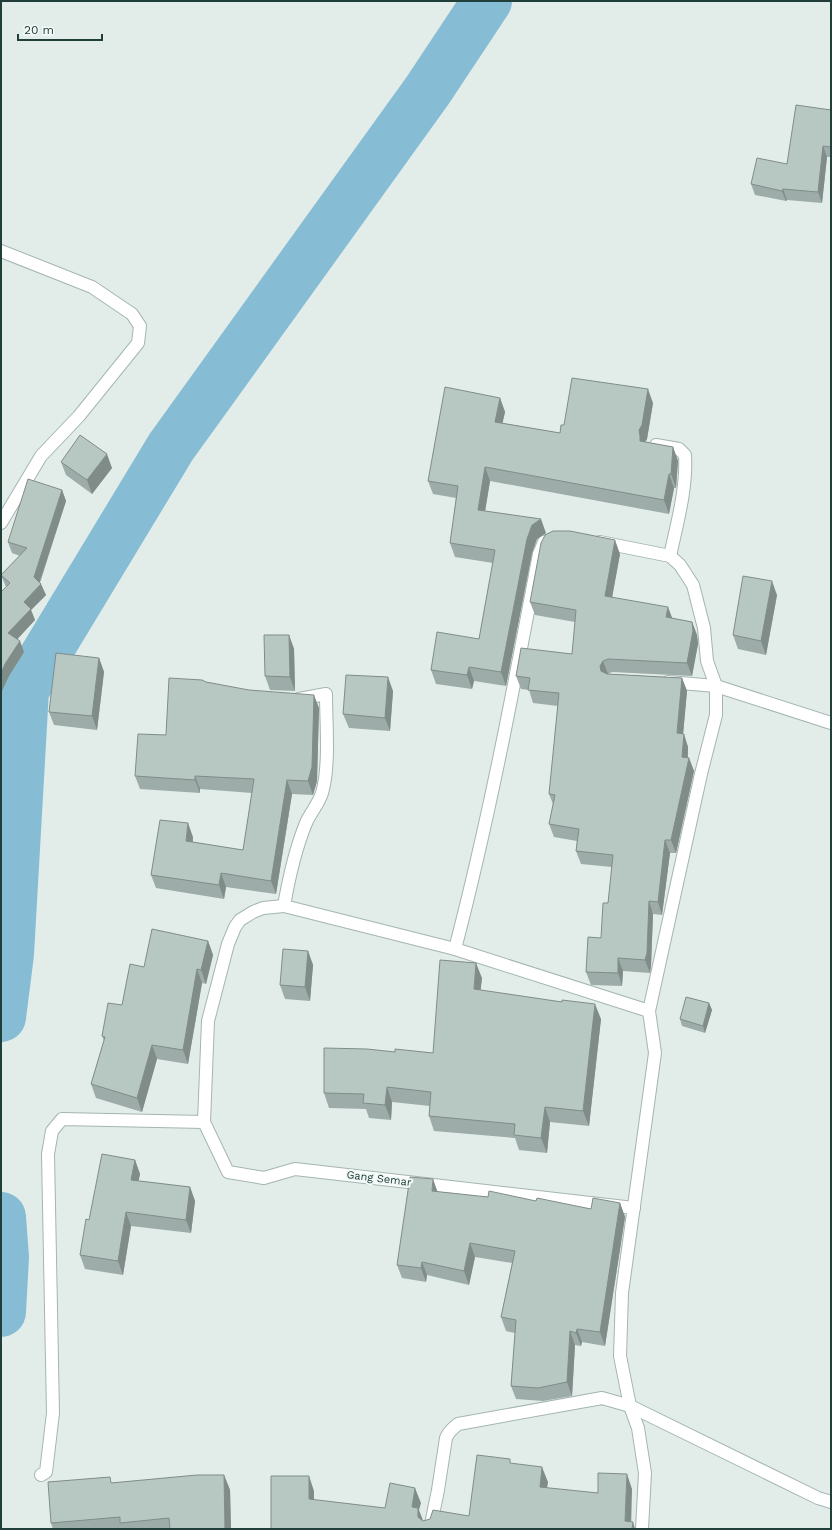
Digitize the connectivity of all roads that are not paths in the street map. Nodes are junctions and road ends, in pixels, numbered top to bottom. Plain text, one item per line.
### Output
1 (1, 251) edge
2 (652, 445) edge
3 (1, 523) edge
4 (556, 537) edge
5 (590, 540) edge
6 (670, 556) junction
7 (655, 681) edge
8 (716, 686) junction
9 (284, 698) edge
10 (831, 723) edge
11 (284, 906) junction
12 (455, 949) junction
13 (649, 1011) junction
14 (204, 1122) junction
15 (634, 1208) junction
16 (630, 1406) junction
17 (41, 1475) dead end
18 (831, 1502) edge
19 (430, 1529) edge
20 (642, 1529) edge

1 - 3 street
2 - 6 street
4 - 12 street
5 - 6 street
6 - 8 street
7 - 8 street
8 - 10 street
8 - 13 street
9 - 11 street
11 - 12 street
11 - 14 street
12 - 13 street
13 - 15 street
14 - 15 street, Gang Semar
14 - 17 street
15 - 16 street
16 - 18 street
16 - 19 street
16 - 20 street

